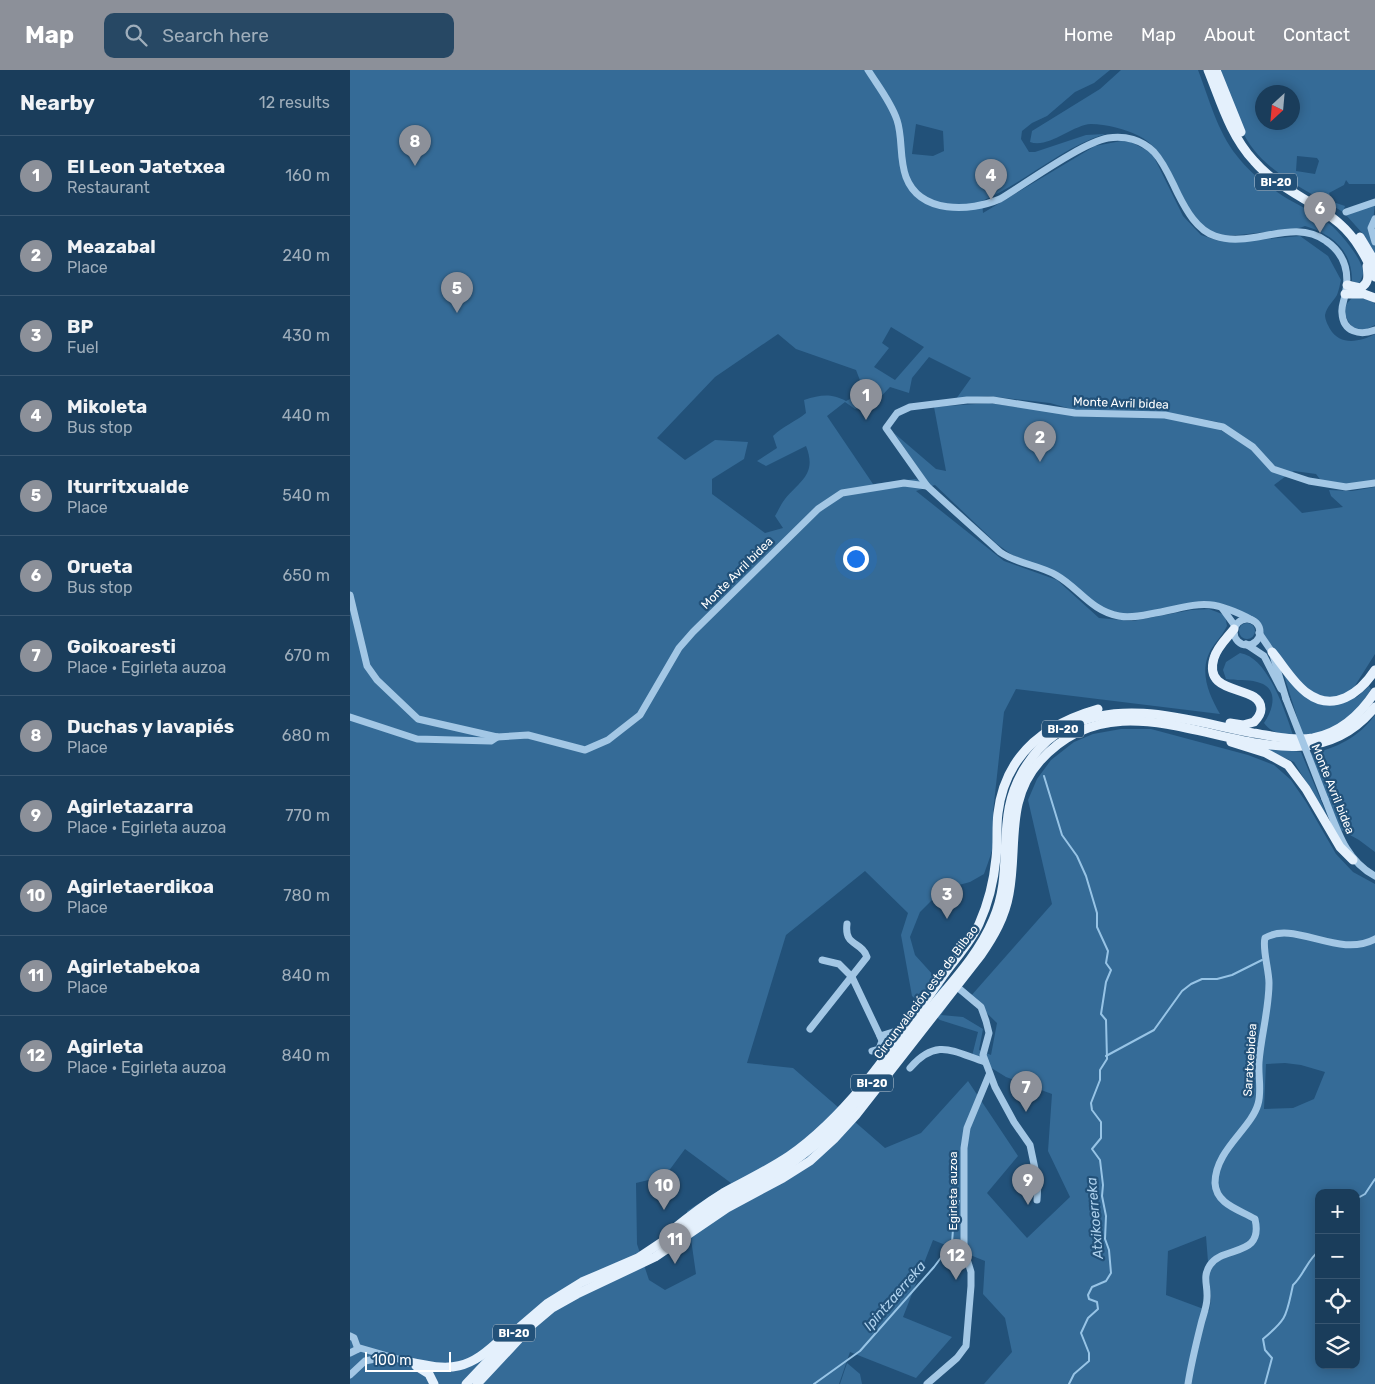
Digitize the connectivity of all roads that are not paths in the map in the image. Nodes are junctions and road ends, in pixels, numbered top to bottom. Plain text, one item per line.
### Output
1 (868, 70) edge
2 (1208, 70) edge
3 (1216, 70) edge
4 (1375, 202) edge
5 (1346, 212) dead end
6 (1375, 219) edge
7 (1375, 242) edge
8 (1366, 258) junction
9 (1375, 262) edge
10 (1375, 277) edge
11 (1347, 291) junction
12 (1375, 298) edge
13 (1375, 330) edge
14 (1375, 483) edge
15 (927, 486) junction
16 (350, 595) edge
17 (1218, 605) junction
18 (1252, 620) junction
19 (1235, 628) junction
20 (1259, 633) junction
21 (1245, 644) junction
22 (1272, 652) junction
23 (1375, 670) edge
24 (1375, 692) edge
25 (1286, 699) junction
26 (1375, 707) edge
27 (350, 717) edge
28 (1196, 718) junction
29 (1178, 719) junction
30 (1182, 728) junction
31 (497, 737) junction
32 (1353, 860) junction
33 (1375, 876) edge
34 (847, 924) dead end
35 (1375, 939) edge
36 (822, 960) dead end
37 (852, 977) junction
38 (956, 986) junction
39 (810, 1029) dead end
40 (900, 1034) junction
41 (880, 1036) junction
42 (875, 1052) dead end
43 (985, 1062) junction
44 (910, 1068) dead end
45 (989, 1075) junction
46 (1037, 1200) dead end
47 (634, 1260) junction
48 (548, 1303) junction
49 (350, 1336) edge
50 (358, 1348) junction
51 (350, 1353) edge
52 (392, 1357) junction
53 (405, 1361) junction
54 (350, 1376) edge
55 (434, 1384) edge
56 (466, 1384) edge
57 (477, 1384) edge
58 (926, 1384) edge
59 (1188, 1384) edge

1 - 11 street
2 - 8 main road, BI-20
3 - 9 main road, BI-20
4 - 5 street
6 - 7 street
8 - 10 main road, BI-20
8 - 11 main road
11 - 12 main road
11 - 13 street
14 - 15 street, Monte Avril bidea
15 - 17 street
15 - 31 street, Monte Avril bidea
16 - 31 street, Monte Avril bidea
17 - 18 street
17 - 19 street
18 - 19 street
18 - 20 street
19 - 21 street
19 - 28 main road
20 - 21 street
20 - 22 street, Monte Avril bidea
21 - 25 street, Monte Avril bidea
22 - 23 main road
22 - 25 street, Monte Avril bidea
24 - 29 main road, Circunvalación este de Bilbao / BI-20
25 - 32 street, Monte Avril bidea, bridge
26 - 30 main road, Circunvalación este de Bilbao / BI-20
27 - 31 street
28 - 29 main road
28 - 40 main road
29 - 47 main road, Circunvalación este de Bilbao / BI-20
30 - 32 main road
30 - 38 main road, Circunvalación este de Bilbao / BI-20
32 - 33 street, Monte Avril bidea
34 - 37 street
35 - 59 street, Saratxebidea
36 - 37 street
37 - 39 street
37 - 41 street
38 - 43 street
38 - 57 main road, Circunvalación este de Bilbao / BI-20
40 - 41 street
40 - 47 main road
41 - 42 street
43 - 44 street
43 - 45 street
45 - 46 street
45 - 58 street, Egirleta auzoa
47 - 48 main road, Circunvalación este de Bilbao / BI-20
48 - 53 main road
48 - 56 main road, Circunvalación este de Bilbao / BI-20
49 - 50 street
50 - 51 street
50 - 52 street
52 - 53 street
52 - 54 street
53 - 55 main road

